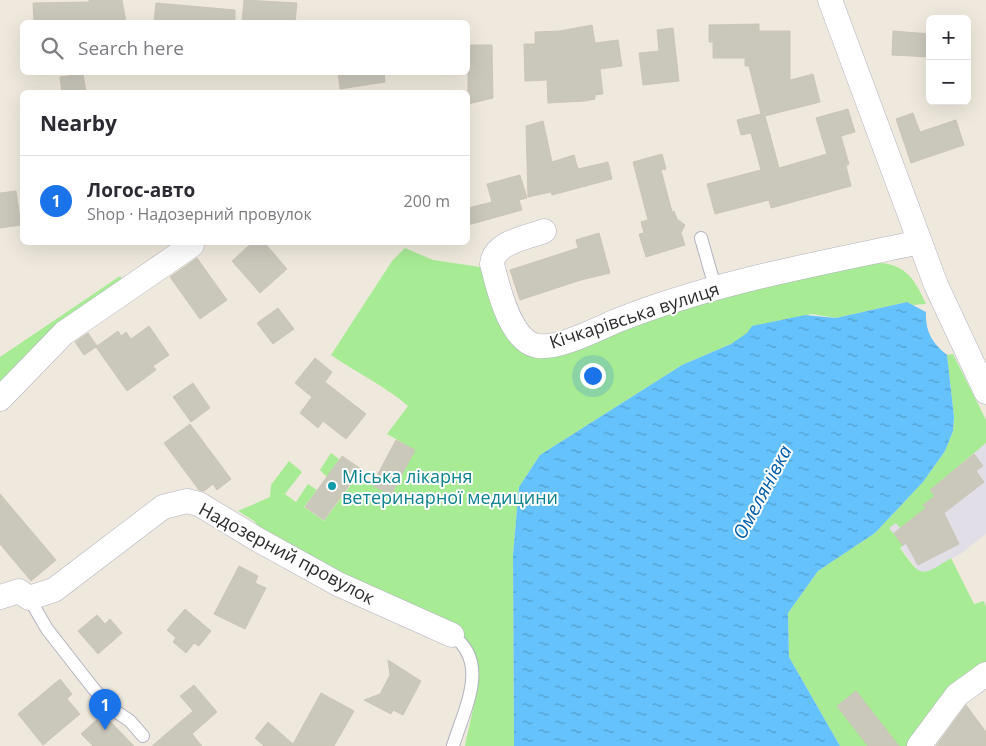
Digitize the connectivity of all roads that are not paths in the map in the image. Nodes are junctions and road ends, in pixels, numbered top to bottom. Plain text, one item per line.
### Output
1 (830, 0) edge
2 (544, 231) dead end
3 (701, 238) dead end
4 (920, 242) junction
5 (192, 246) dead end
6 (715, 287) junction
7 (986, 392) edge
8 (0, 399) edge
9 (0, 597) edge
10 (29, 598) junction
11 (452, 634) joint
12 (986, 674) edge
13 (144, 736) dead end
14 (453, 746) edge
15 (919, 746) edge

1 - 4 street
2 - 6 street, Кічкарівська вулиця
3 - 6 lane
4 - 6 street, Кічкарівська вулиця
4 - 7 street
5 - 8 street
9 - 10 street, Надозерний провулок
10 - 11 street, Надозерний провулок
10 - 13 lane
11 - 14 lane
12 - 15 street

